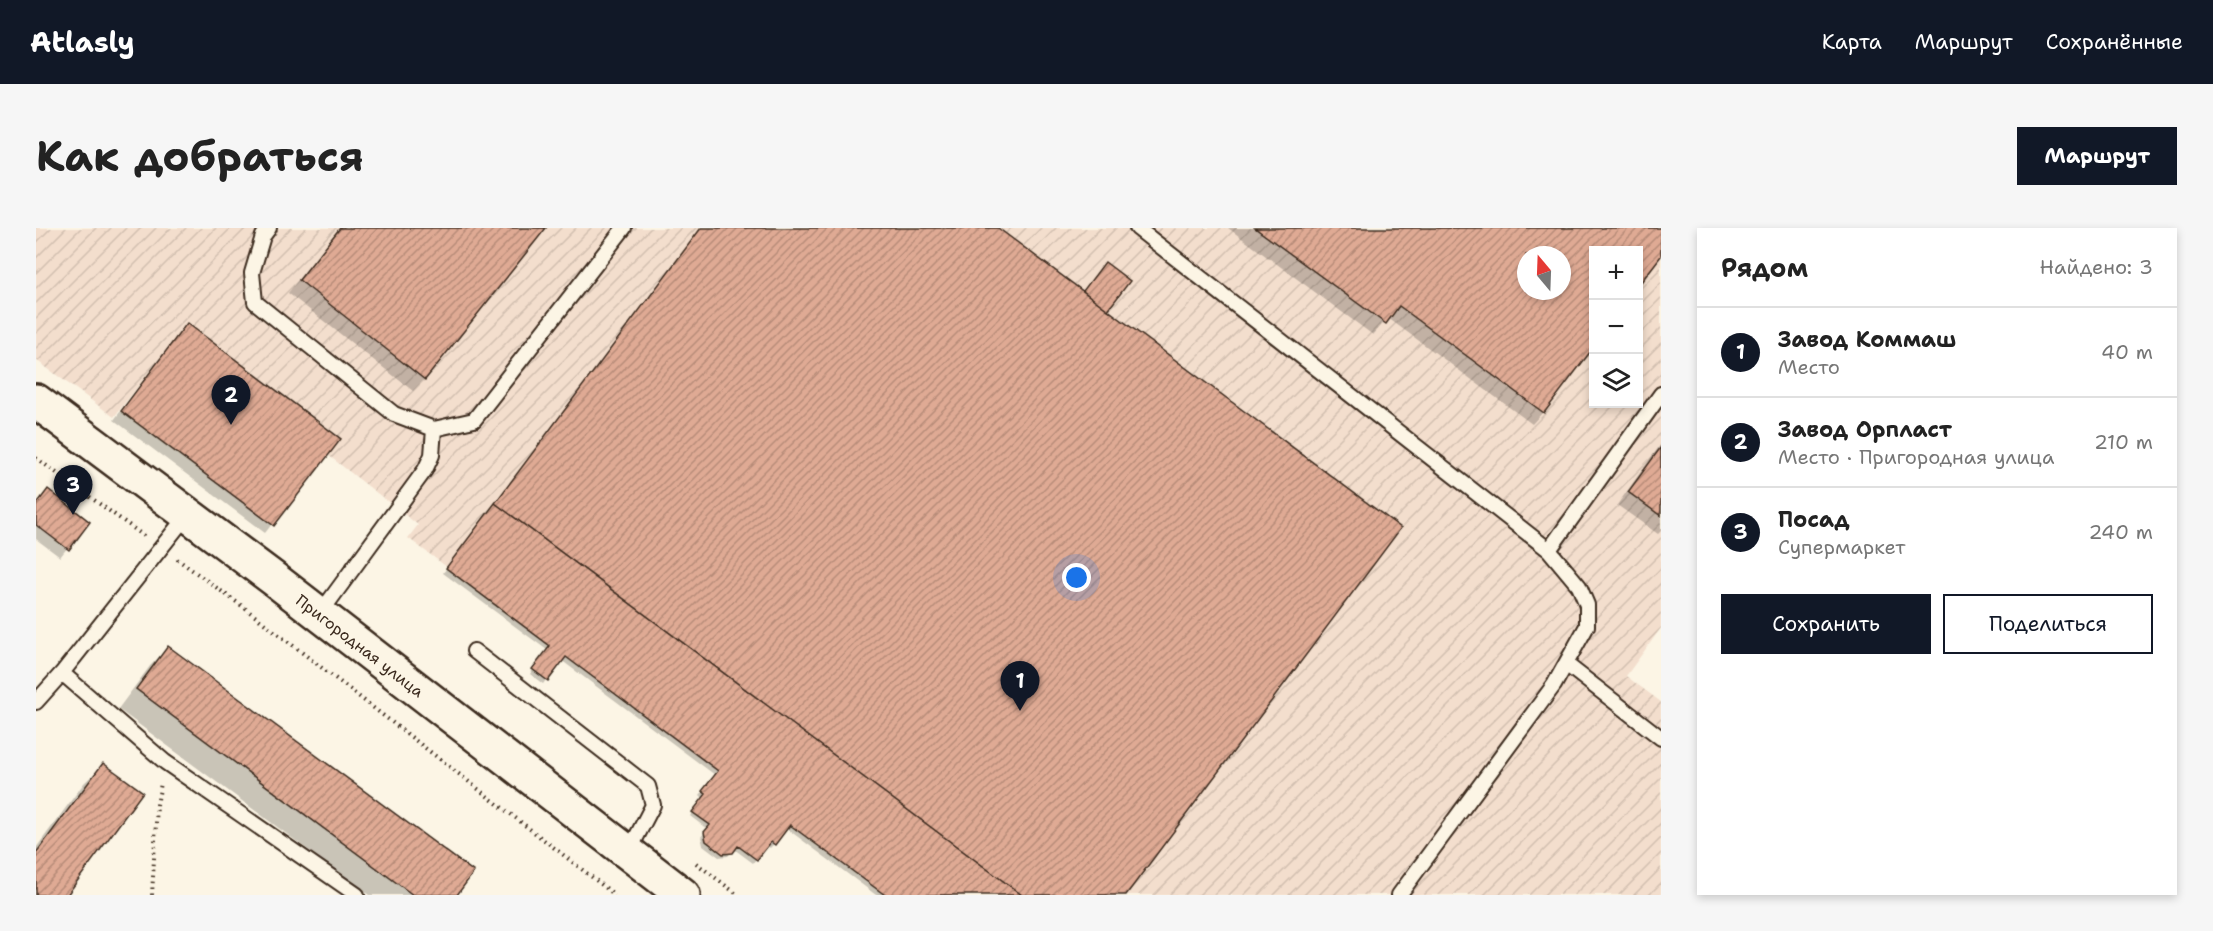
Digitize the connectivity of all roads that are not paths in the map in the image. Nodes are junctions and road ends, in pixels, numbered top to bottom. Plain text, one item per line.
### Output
1 (269, 228) edge
2 (624, 228) edge
3 (1137, 228) edge
4 (1661, 394) edge
5 (36, 401) edge
6 (434, 429) junction
7 (187, 515) junction
8 (1550, 550) junction
9 (319, 615) junction
10 (474, 651) dead end
11 (1566, 663) junction
12 (62, 673) junction
13 (36, 702) edge
14 (1661, 738) edge
15 (628, 853) junction
16 (357, 895) edge
17 (683, 895) edge
18 (1399, 895) edge

1 - 6 lane
2 - 6 lane
3 - 8 lane
4 - 8 lane
5 - 7 main road, Пригородная улица
6 - 9 lane
7 - 9 main road, Пригородная улица
7 - 12 lane
8 - 11 lane
9 - 15 main road, Пригородная улица
10 - 15 lane
11 - 14 lane
11 - 18 lane
12 - 13 lane
12 - 16 lane
15 - 17 main road, Пригородная улица

